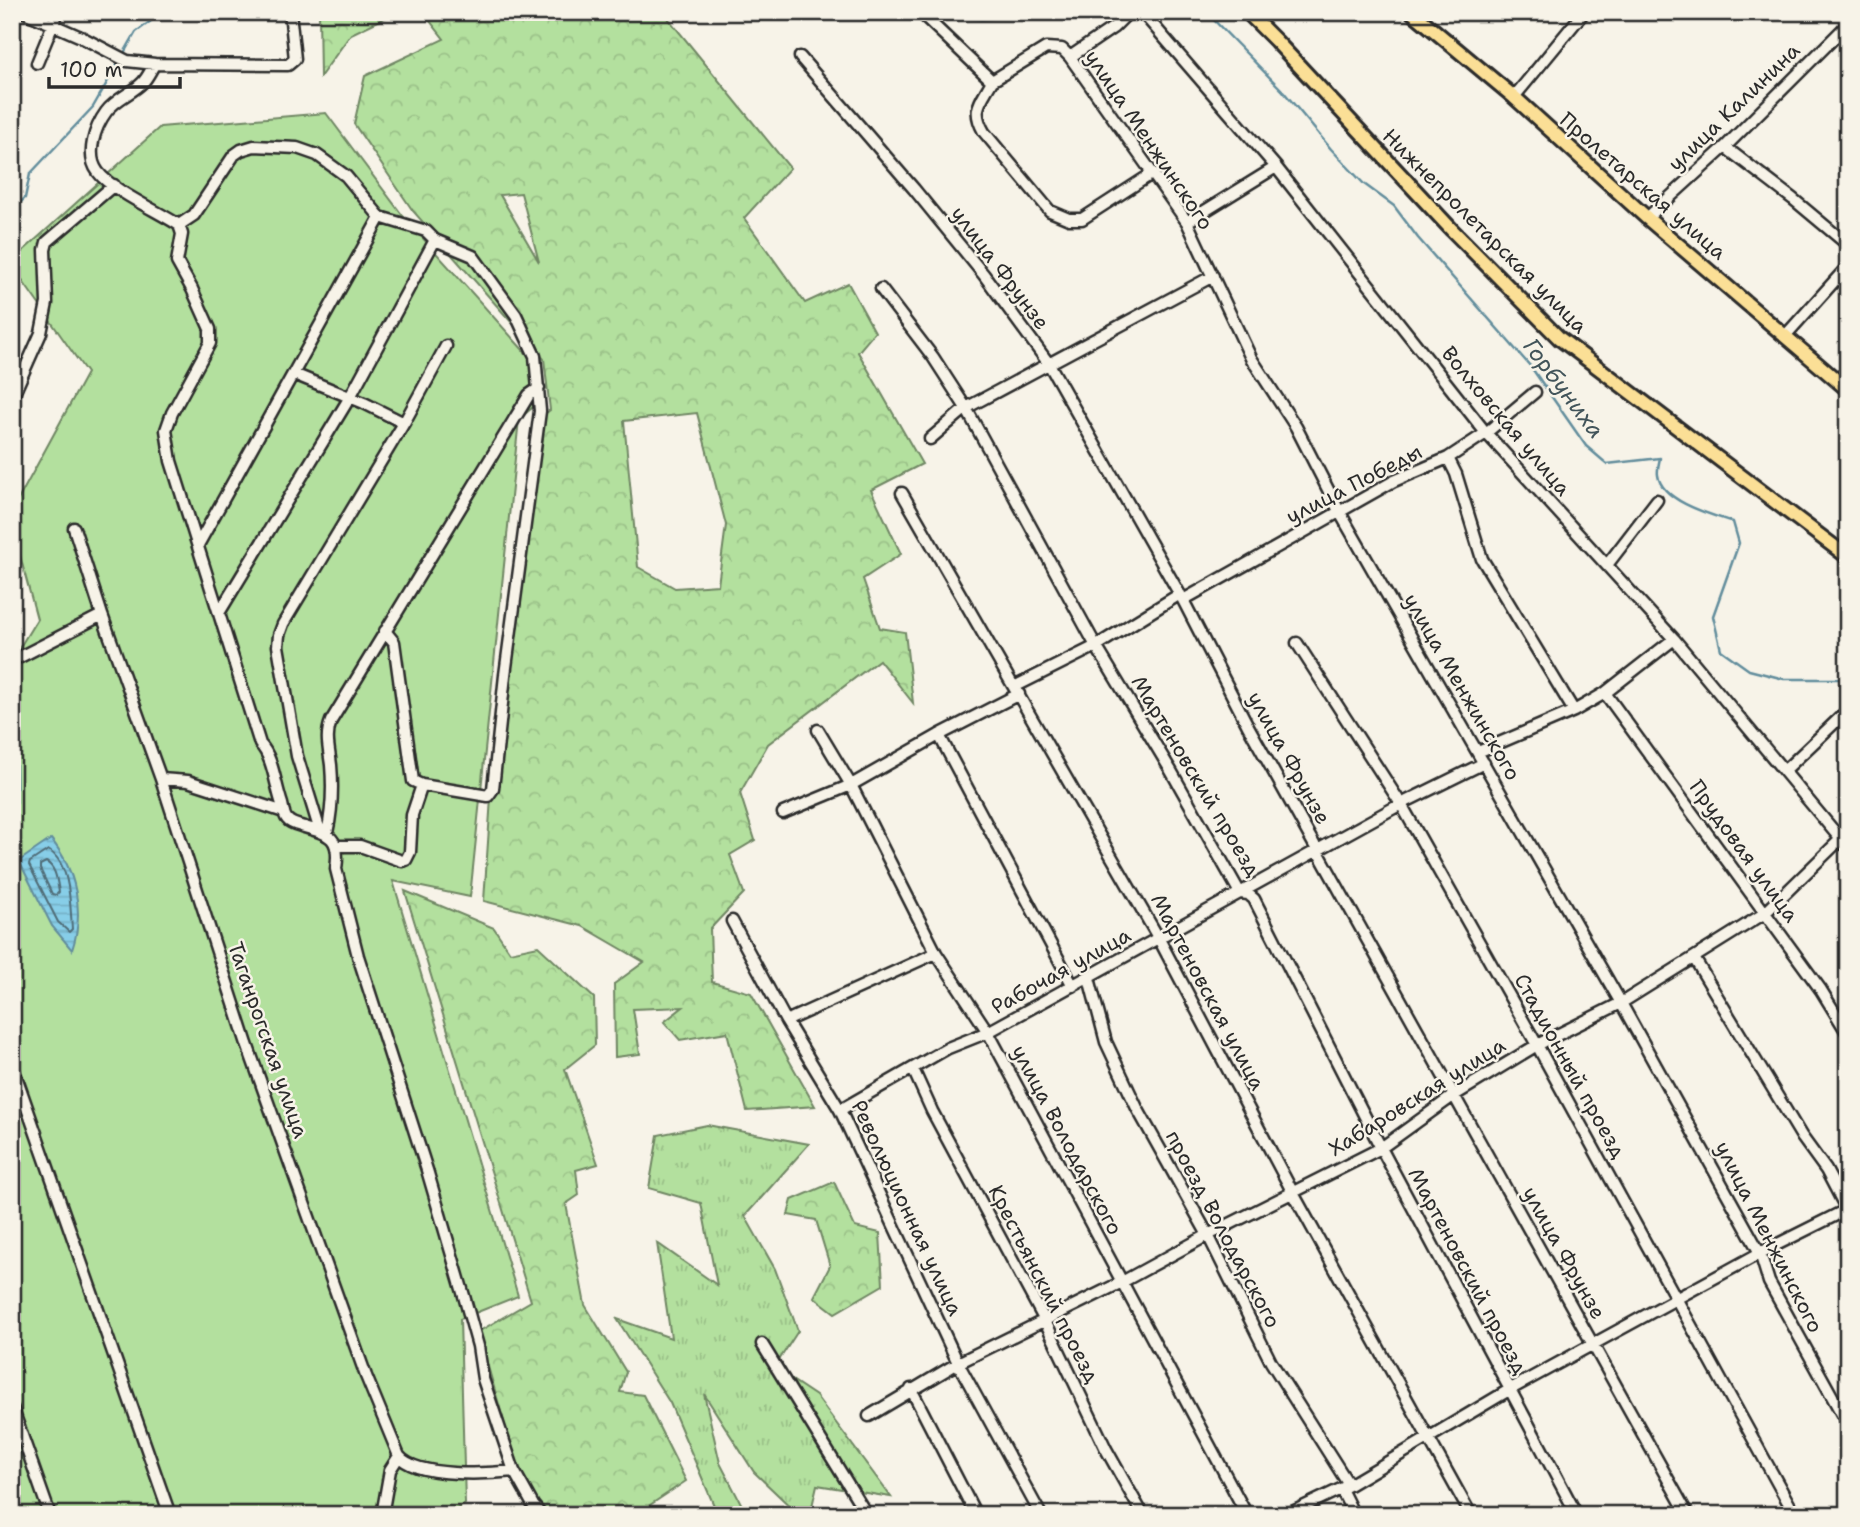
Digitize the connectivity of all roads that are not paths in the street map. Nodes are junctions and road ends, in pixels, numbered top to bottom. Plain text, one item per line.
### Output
1 (24, 12) edge
2 (58, 12) edge
3 (290, 12) edge
4 (920, 12) edge
5 (1129, 12) edge
6 (1142, 12) edge
7 (1247, 12) edge
8 (1412, 12) edge
9 (1584, 12) edge
10 (1424, 17) edge
11 (52, 24) junction
12 (1848, 24) edge
13 (800, 57) dead end
14 (1070, 57) junction
15 (37, 63) dead end
16 (155, 64) junction
17 (992, 81) junction
18 (1514, 97) junction
19 (1725, 147) junction
20 (1276, 167) junction
21 (1153, 173) junction
22 (114, 185) junction
23 (380, 217) junction
24 (1647, 218) junction
25 (1187, 222) junction
26 (179, 225) junction
27 (435, 240) junction
28 (1848, 245) edge
29 (1848, 267) edge
30 (1213, 276) junction
31 (881, 289) dead end
32 (1785, 336) junction
33 (446, 346) dead end
34 (1049, 364) junction
35 (294, 374) junction
36 (539, 388) junction
37 (1848, 390) edge
38 (1535, 391) dead end
39 (350, 397) junction
40 (12, 398) edge
41 (966, 408) junction
42 (404, 423) junction
43 (1486, 433) junction
44 (930, 439) dead end
45 (1448, 458) junction
46 (902, 492) dead end
47 (1657, 500) dead end
48 (1339, 511) junction
49 (74, 528) dead end
50 (198, 545) junction
51 (1848, 557) edge
52 (1607, 565) junction
53 (1182, 597) junction
54 (219, 613) junction
55 (102, 615) junction
56 (385, 631) junction
57 (1674, 639) junction
58 (1297, 643) dead end
59 (1096, 646) junction
60 (12, 654) edge
61 (1016, 691) junction
62 (1605, 693) junction
63 (1574, 710) junction
64 (1848, 710) edge
65 (818, 730) dead end
66 (939, 735) junction
67 (1478, 752) junction
68 (1484, 763) junction
69 (1784, 771) junction
70 (161, 779) junction
71 (422, 785) junction
72 (851, 785) junction
73 (1401, 804) junction
74 (284, 812) junction
75 (783, 814) dead end
76 (324, 832) junction
77 (1844, 836) edge
78 (336, 846) junction
79 (1848, 848) edge
80 (1318, 849) junction
81 (1240, 893) junction
82 (1765, 913) junction
83 (733, 921) dead end
84 (1160, 939) junction
85 (936, 953) junction
86 (1694, 957) junction
87 (1089, 978) junction
88 (1073, 986) junction
89 (1621, 1003) junction
90 (786, 1021) junction
91 (988, 1032) junction
92 (1848, 1034) edge
93 (1537, 1045) junction
94 (12, 1065) edge
95 (913, 1069) junction
96 (1453, 1096) junction
97 (840, 1110) junction
98 (1381, 1148) junction
99 (1293, 1194) junction
100 (1847, 1209) edge
101 (1208, 1235) junction
102 (1760, 1253) junction
103 (1122, 1282) junction
104 (1677, 1300) junction
105 (1044, 1319) junction
106 (762, 1344) dead end
107 (1594, 1345) junction
108 (958, 1363) junction
109 (911, 1389) junction
110 (1509, 1390) junction
111 (12, 1408) edge
112 (869, 1416) dead end
113 (1848, 1425) edge
114 (1429, 1439) junction
115 (399, 1456) junction
116 (514, 1471) junction
117 (1345, 1487) junction
118 (50, 1515) edge
119 (170, 1515) edge
120 (382, 1515) edge
121 (541, 1515) edge
122 (867, 1515) edge
123 (976, 1515) edge
124 (1041, 1515) edge
125 (1143, 1515) edge
126 (1247, 1515) edge
127 (1286, 1515) edge
128 (1354, 1515) edge
129 (1471, 1515) edge
130 (1577, 1515) edge
131 (1688, 1515) edge
132 (1795, 1515) edge

1 - 11 street
2 - 11 street
3 - 16 street
4 - 17 street
5 - 14 street
6 - 20 street, Волховская улица
7 - 51 main road, Нижнепролетарская улица
8 - 10 main road, Пролетарская улица
9 - 18 street
10 - 18 main road, Пролетарская улица
11 - 15 street
11 - 16 street
12 - 19 street, улица Калинина
13 - 34 street, улица Фрунзе
14 - 17 street, улица Менжинского
14 - 21 street, улица Менжинского
16 - 22 street
17 - 21 street
18 - 24 main road, Пролетарская улица
19 - 24 street, улица Калинина
19 - 28 street
20 - 25 street
20 - 43 street, Волховская улица
21 - 25 street, улица Менжинского
22 - 26 street
22 - 40 street
23 - 26 street
23 - 27 street
23 - 35 street
24 - 32 main road, Пролетарская улица
25 - 30 street, улица Менжинского
26 - 50 street
27 - 36 street
27 - 39 street
29 - 32 street
30 - 34 street
30 - 48 street, улица Менжинского
31 - 41 street, Мартеновский проезд
32 - 37 main road, Пролетарская улица
33 - 42 street
34 - 41 street
34 - 53 street, улица Фрунзе
35 - 39 street
35 - 50 street
36 - 56 street
36 - 71 street
38 - 43 street, улица Победы
39 - 42 street
39 - 54 street
41 - 44 street
41 - 59 street, Мартеновский проезд
42 - 76 street
43 - 45 street, улица Победы
43 - 52 street, Волховская улица
45 - 48 street, улица Победы
45 - 63 street
46 - 61 street, Мартеновская улица
47 - 52 street
48 - 53 street, улица Победы
48 - 67 street, улица Менжинского
49 - 55 street, Таганрогская улица
50 - 54 street
52 - 57 street, Волховская улица
53 - 59 street, улица Победы
53 - 80 street, улица Фрунзе
54 - 74 street
55 - 60 street
55 - 70 street, Таганрогская улица
56 - 71 street
56 - 76 street
57 - 62 street
57 - 69 street, Волховская улица
58 - 73 street, Стадионный проезд
59 - 61 street, улица Победы
59 - 81 street, Мартеновский проезд
61 - 66 street, улица Победы
61 - 84 street, Мартеновская улица
62 - 63 street
62 - 82 street, Прудовая улица
63 - 67 street
64 - 69 street
65 - 72 street, улица Володарского
66 - 72 street, улица Победы
66 - 88 street
67 - 68 street, улица Менжинского
68 - 73 street, Рабочая улица
68 - 89 street, улица Менжинского
69 - 77 street, Волховская улица
70 - 74 street
70 - 115 street, Таганрогская улица
71 - 78 street
72 - 75 street, улица Победы
72 - 85 street, улица Володарского
73 - 80 street, Рабочая улица
73 - 93 street, Стадионный проезд
74 - 76 street
76 - 78 street
77 - 79 street, Волховская улица
77 - 82 street, Хабаровская улица
78 - 116 street
80 - 81 street, Рабочая улица
80 - 96 street, улица Фрунзе
81 - 84 street, Рабочая улица
81 - 98 street, Мартеновский проезд
82 - 86 street, Хабаровская улица
82 - 92 street, Прудовая улица
83 - 90 street, Революционная улица
84 - 87 street, Рабочая улица
84 - 99 street, Мартеновская улица
85 - 90 street
85 - 91 street, улица Володарского
86 - 89 street, Хабаровская улица
86 - 100 street
87 - 88 street, Рабочая улица
87 - 101 street, проезд Володарского
88 - 91 street, Рабочая улица
89 - 93 street, Хабаровская улица
89 - 102 street, улица Менжинского
90 - 97 street, Революционная улица
91 - 95 street, Рабочая улица
91 - 103 street, улица Володарского
93 - 96 street, Хабаровская улица
93 - 104 street, Стадионный проезд
94 - 119 street
95 - 97 street, Рабочая улица
95 - 105 street, Крестьянский проезд
96 - 98 street, Хабаровская улица
96 - 107 street, улица Фрунзе
97 - 108 street, Революционная улица
98 - 99 street, Хабаровская улица
98 - 110 street, Мартеновский проезд
99 - 101 street, Хабаровская улица
99 - 114 street, Мартеновская улица
100 - 102 street
101 - 103 street, Хабаровская улица
101 - 117 street, проезд Володарского
102 - 104 street
102 - 113 street, улица Менжинского
103 - 105 street, Хабаровская улица
103 - 126 street, улица Володарского
104 - 107 street
104 - 132 street, Стадионный проезд
105 - 108 street, Хабаровская улица
105 - 125 street, Крестьянский проезд
106 - 122 street
107 - 110 street
107 - 131 street, улица Фрунзе
108 - 109 street, Хабаровская улица
108 - 124 street, Революционная улица
109 - 112 street, Хабаровская улица
109 - 123 street
110 - 114 street
110 - 130 street, Мартеновский проезд
111 - 118 street
114 - 117 street
114 - 129 street, Мартеновская улица
115 - 116 street
115 - 120 street
116 - 121 street
117 - 127 street
117 - 128 street, проезд Володарского

